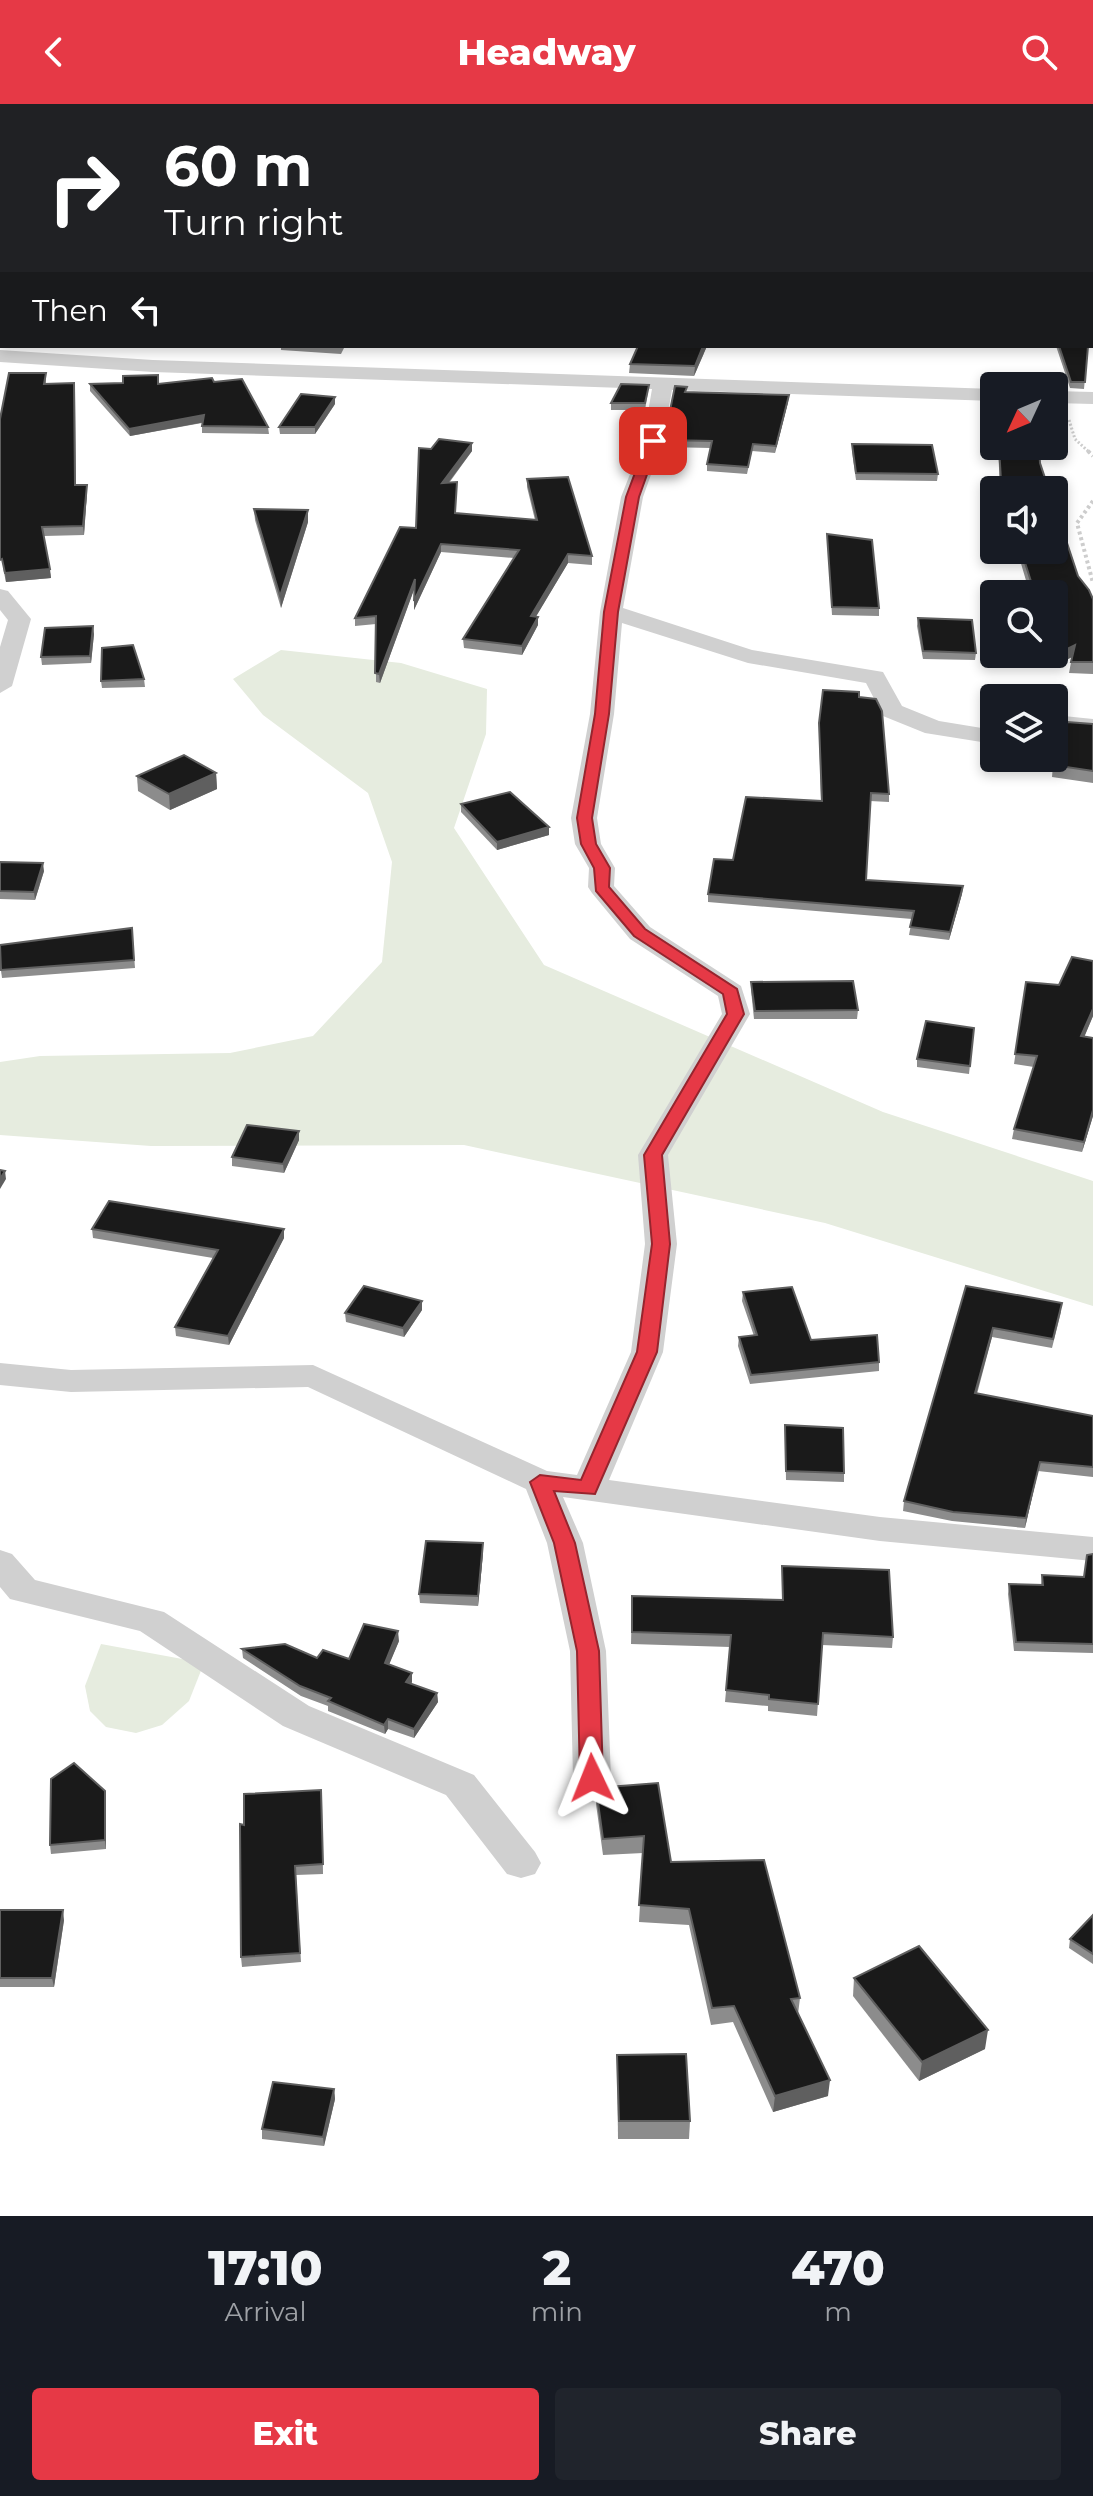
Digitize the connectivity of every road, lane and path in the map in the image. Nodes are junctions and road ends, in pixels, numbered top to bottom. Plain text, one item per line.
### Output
1 (8, 353) edge
2 (663, 384) junction
3 (980, 395) edge
4 (1068, 397) edge
5 (1093, 398) edge
6 (1068, 423) edge
7 (1093, 456) edge
8 (1093, 501) edge
9 (1093, 583) edge
10 (0, 596) edge
11 (611, 612) junction
12 (0, 686) edge
13 (1068, 723) edge
14 (1093, 726) edge
15 (980, 735) edge
16 (0, 1374) edge
17 (540, 1482) junction
18 (588, 1489) junction
19 (1093, 1549) edge
20 (0, 1563) edge
21 (592, 1778) dead end
22 (521, 1863) dead end

1 - 2 street
2 - 3 street
2 - 11 street
4 - 5 street
6 - 7 path
8 - 9 path
10 - 12 street
11 - 15 street
11 - 18 street
13 - 14 street
16 - 17 street
17 - 18 street
17 - 21 street
18 - 19 street
20 - 22 street

